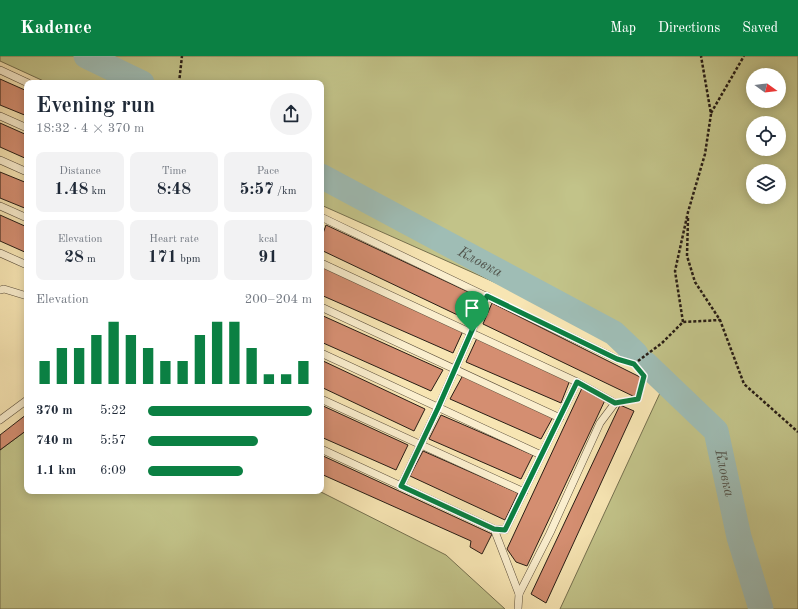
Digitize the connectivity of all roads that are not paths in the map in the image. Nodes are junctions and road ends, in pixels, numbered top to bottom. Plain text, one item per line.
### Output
1 (0, 70) edge
2 (24, 81) edge
3 (0, 116) edge
4 (24, 127) edge
5 (0, 160) edge
6 (24, 171) edge
7 (0, 206) edge
8 (24, 217) edge
9 (324, 218) edge
10 (0, 253) edge
11 (24, 264) edge
12 (324, 264) edge
13 (0, 290) edge
14 (24, 295) edge
15 (487, 296) junction
16 (324, 308) edge
17 (472, 332) junction
18 (324, 354) edge
19 (617, 359) road end
20 (455, 368) junction
21 (577, 382) junction
22 (324, 400) edge
23 (24, 402) edge
24 (438, 408) junction
25 (560, 418) junction
26 (0, 420) edge
27 (421, 444) junction
28 (324, 450) edge
29 (541, 456) junction
30 (401, 486) junction
31 (524, 492) junction
32 (494, 529) junction
33 (519, 594) junction
34 (518, 609) edge

1 - 2 lane
3 - 4 lane
5 - 6 lane
7 - 8 lane
9 - 15 lane
10 - 11 lane
12 - 17 lane
13 - 14 lane
15 - 17 lane
15 - 19 lane
16 - 20 lane
17 - 20 lane
17 - 21 lane
18 - 24 lane
20 - 24 lane
20 - 25 lane
21 - 25 lane
21 - 33 lane
22 - 27 lane
23 - 26 lane
24 - 27 lane
24 - 29 lane
25 - 29 lane
27 - 30 lane
27 - 31 lane
28 - 30 lane
29 - 31 lane
30 - 32 lane
31 - 32 lane
32 - 33 lane
33 - 34 lane

